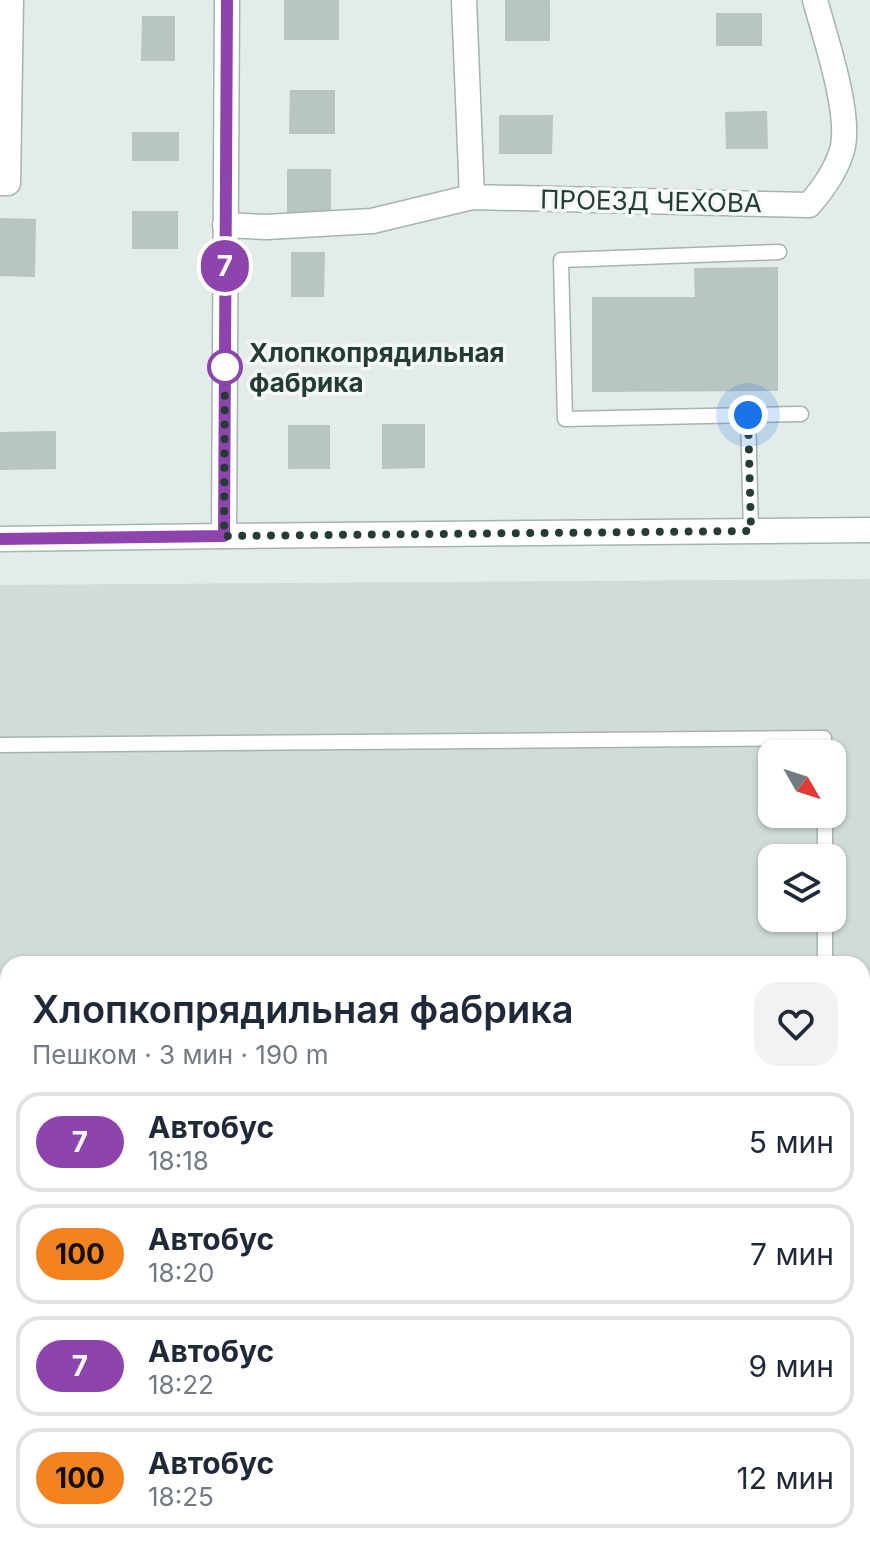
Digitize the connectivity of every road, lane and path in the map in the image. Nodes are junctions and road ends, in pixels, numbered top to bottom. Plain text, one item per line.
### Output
1 (11, 0) edge
2 (227, 0) edge
3 (464, 0) edge
4 (815, 0) edge
5 (0, 183) edge
6 (472, 197) junction
7 (225, 225) junction
8 (779, 252) dead end
9 (801, 414) dead end
10 (748, 415) junction
11 (870, 530) edge
12 (751, 531) junction
13 (224, 536) junction
14 (0, 539) edge
15 (824, 740) edge
16 (0, 745) edge
17 (825, 932) edge
18 (825, 956) edge

1 - 5 street
2 - 7 street
3 - 6 street
4 - 6 street, ПРОЕЗД ЧЕХОВА
6 - 7 street
7 - 13 street
8 - 10 lane
9 - 10 lane
10 - 12 lane
11 - 12 street
12 - 13 street
13 - 14 street
15 - 16 lane
17 - 18 lane

